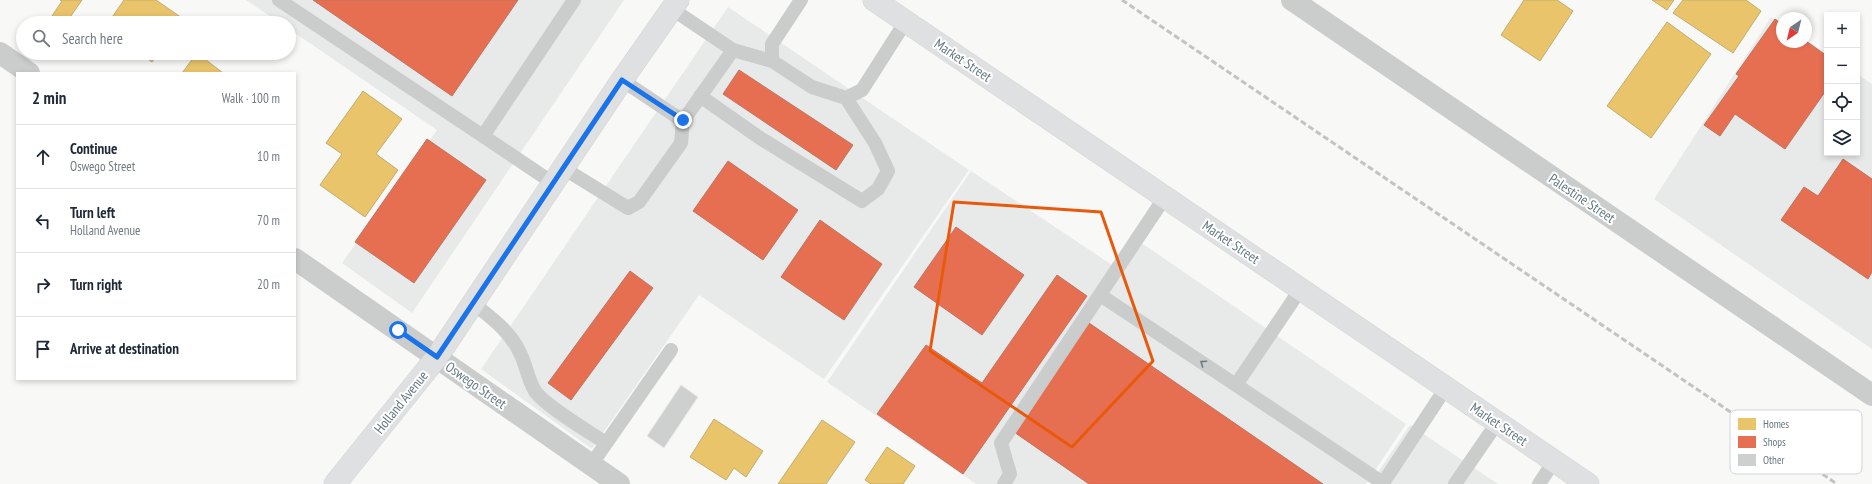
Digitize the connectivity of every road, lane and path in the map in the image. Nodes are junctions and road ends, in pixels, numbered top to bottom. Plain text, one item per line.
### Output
1 (279, 0) edge
2 (574, 0) edge
3 (801, 0) edge
4 (874, 0) edge
5 (1292, 0) edge
6 (675, 4) edge
7 (906, 21) junction
8 (733, 50) junction
9 (0, 53) edge
10 (772, 61) junction
11 (28, 72) edge
12 (622, 80) junction
13 (700, 96) junction
14 (846, 98) junction
15 (683, 120) junction
16 (483, 136) junction
17 (558, 176) junction
18 (1165, 197) junction
19 (296, 259) edge
20 (1300, 290) junction
21 (1100, 294) junction
22 (473, 303) junction
23 (671, 350) dead end
24 (437, 357) junction
25 (1236, 385) junction
26 (1445, 389) junction
27 (1872, 395) edge
28 (1497, 423) junction
29 (606, 443) junction
30 (1554, 461) junction
31 (591, 465) junction
32 (335, 484) edge
33 (619, 484) edge
34 (1004, 484) edge
35 (1383, 484) edge
36 (1455, 484) edge
37 (1539, 484) edge
38 (1588, 484) edge

1 - 16 lane
2 - 16 lane
3 - 10 lane
4 - 7 main road, Market Street
5 - 27 street, Palestine Street
6 - 8 lane
6 - 12 main road, Holland Avenue
7 - 14 lane
7 - 18 main road, Market Street
8 - 10 lane
8 - 13 lane
9 - 11 street
10 - 14 lane
12 - 15 lane
12 - 17 main road, Holland Avenue
13 - 14 lane
13 - 15 lane
15 - 17 lane
16 - 17 lane
17 - 22 main road, Holland Avenue
18 - 20 main road, Market Street
18 - 21 lane
19 - 24 street, Oswego Street
20 - 25 lane
20 - 26 main road, Market Street
25 -> 21 lane
21 - 34 lane
22 - 24 main road, Holland Avenue
22 - 29 lane
23 - 29 lane
24 - 31 street, Oswego Street
24 - 32 main road, Holland Avenue
25 - 35 lane
26 - 28 main road, Market Street
26 - 35 lane
28 - 30 main road, Market Street
28 - 36 lane
29 - 31 lane
30 - 37 lane
30 - 38 main road, Market Street
31 - 33 street, Oswego Street

